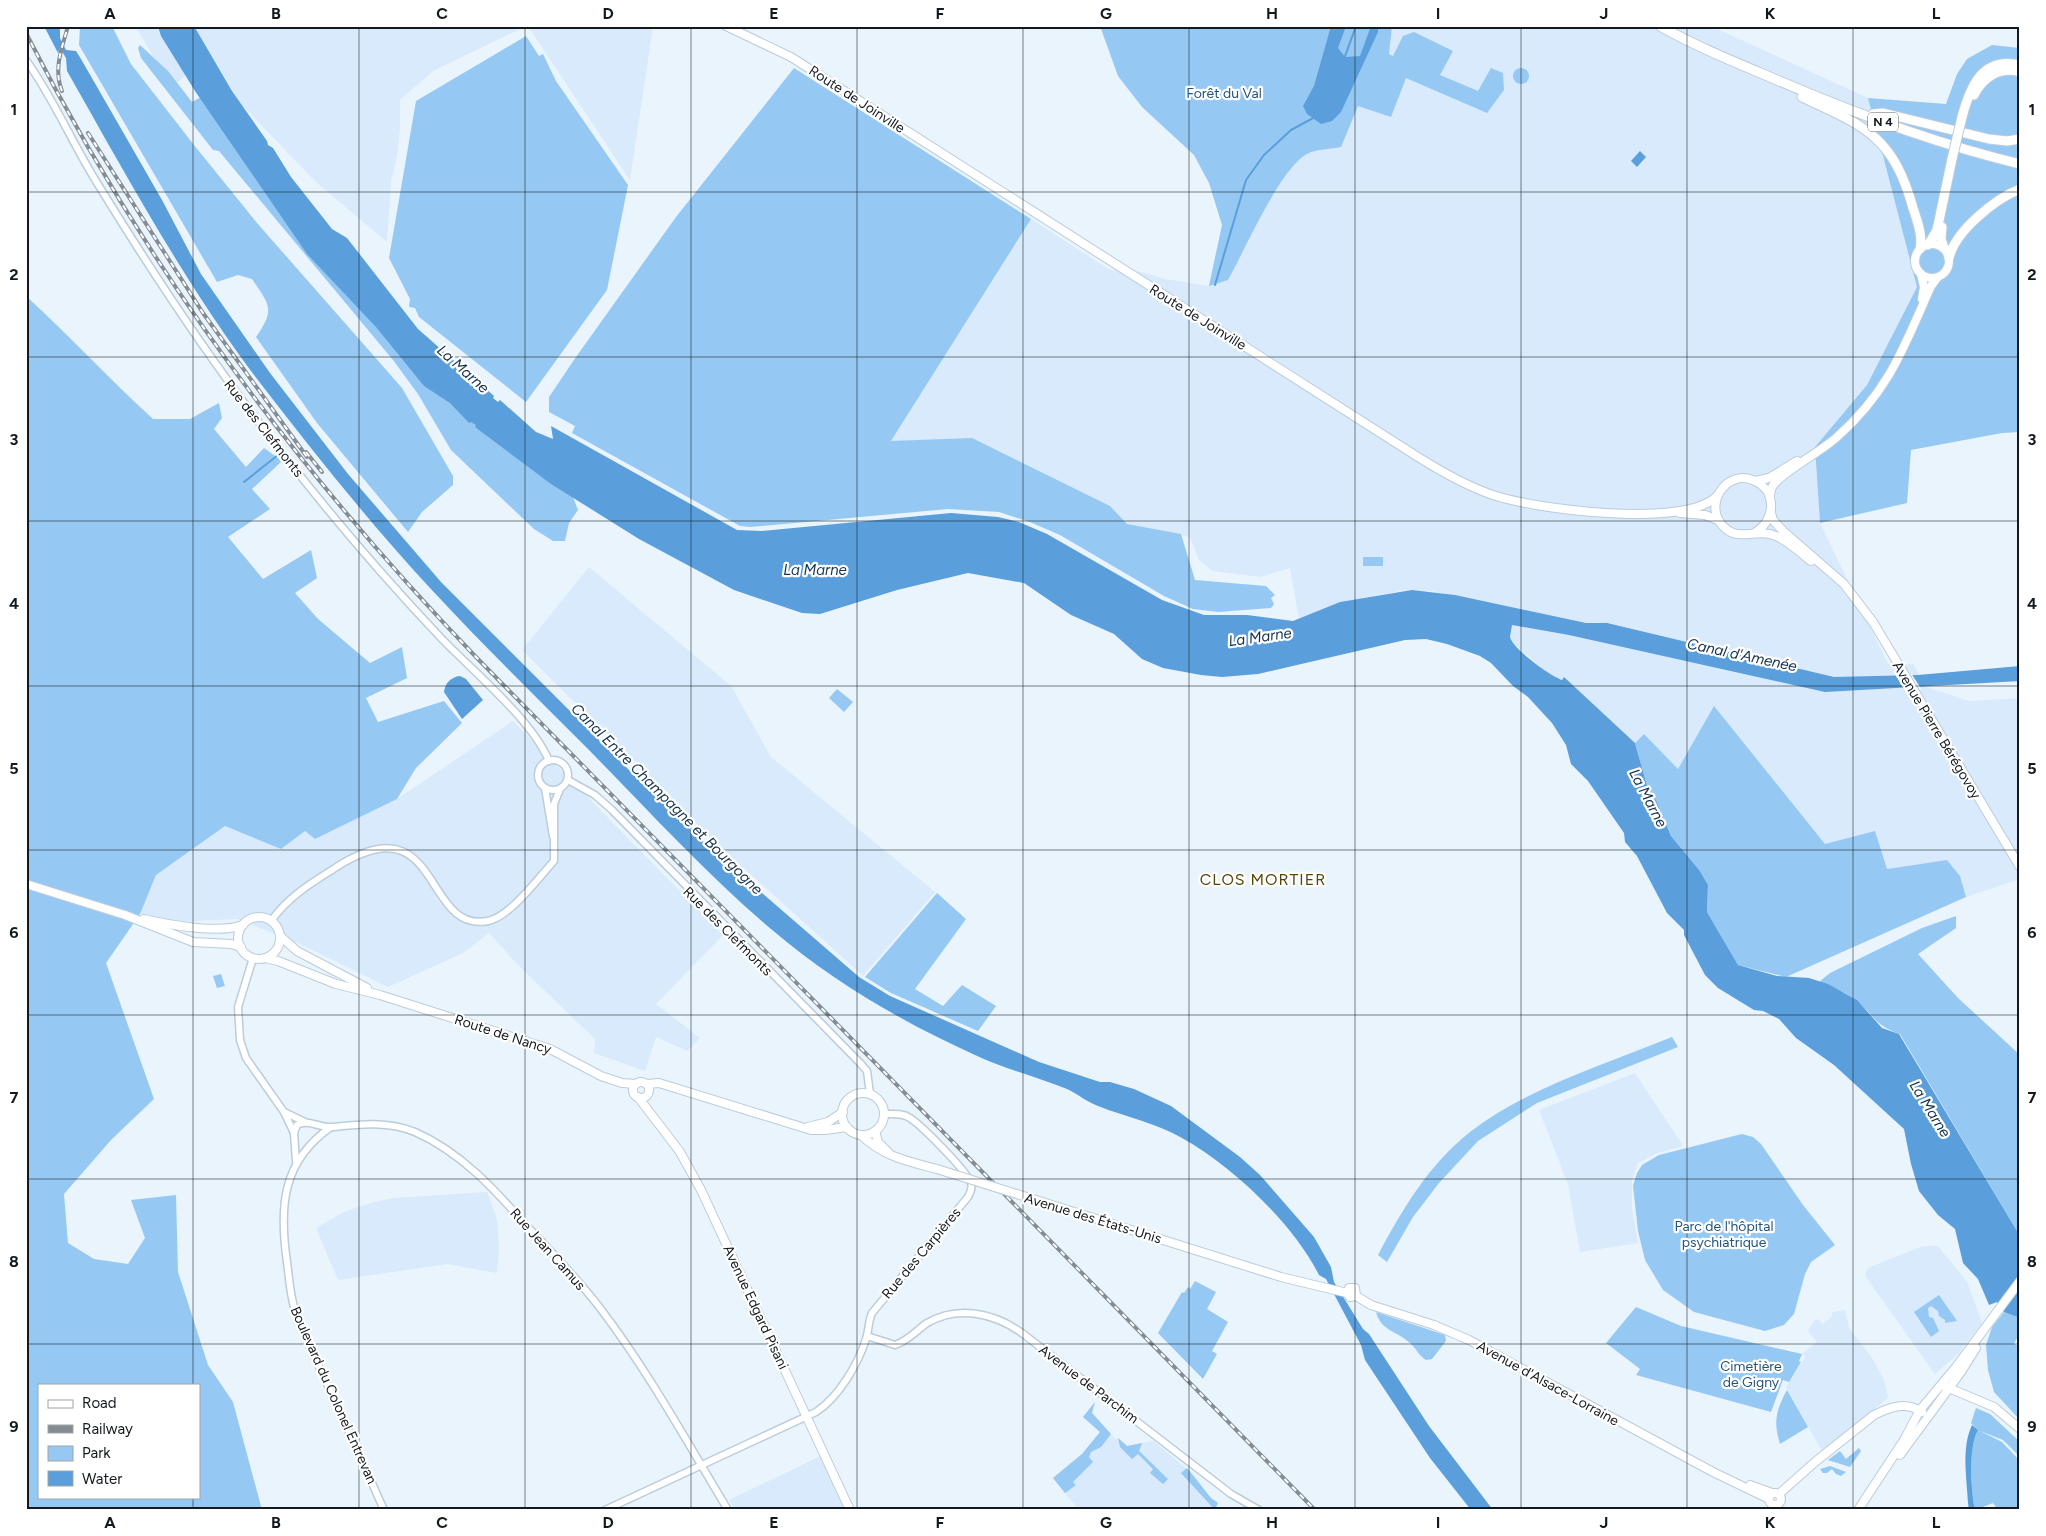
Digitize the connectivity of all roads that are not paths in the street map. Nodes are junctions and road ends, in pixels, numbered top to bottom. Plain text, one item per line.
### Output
1 (726, 26) edge
2 (1660, 26) edge
3 (1668, 26) edge
4 (26, 60) edge
5 (2020, 65) edge
6 (1750, 69) junction
7 (2020, 72) edge
8 (1873, 114) junction
9 (1965, 118) junction
10 (2020, 139) edge
11 (1956, 142) junction
12 (2020, 159) edge
13 (1955, 160) junction
14 (2020, 164) edge
15 (2020, 189) edge
16 (1924, 247) junction
17 (1944, 248) junction
18 (1949, 258) junction
19 (1921, 274) junction
20 (1937, 278) junction
21 (1755, 481) junction
22 (1717, 496) junction
23 (1770, 497) junction
24 (1668, 512) junction
25 (1771, 513) junction
26 (1718, 520) junction
27 (1754, 533) junction
28 (1852, 595) junction
29 (549, 761) junction
30 (568, 780) junction
31 (545, 788) junction
32 (560, 789) junction
33 (553, 837) junction
34 (2020, 868) edge
35 (26, 884) edge
36 (125, 915) junction
37 (271, 921) junction
38 (243, 924) junction
39 (280, 936) junction
40 (241, 948) junction
41 (253, 958) junction
42 (264, 958) junction
43 (380, 995) junction
44 (642, 1090) junction
45 (870, 1094) junction
46 (284, 1112) junction
47 (842, 1112) junction
48 (884, 1114) junction
49 (305, 1122) junction
50 (313, 1125) junction
51 (847, 1127) junction
52 (331, 1128) junction
53 (804, 1128) junction
54 (875, 1131) junction
55 (861, 1135) junction
56 (295, 1136) junction
57 (313, 1141) junction
58 (891, 1156) junction
59 (296, 1162) junction
60 (1295, 1281) joint
61 (2020, 1281) edge
62 (1986, 1326) junction
63 (867, 1336) junction
64 (1940, 1385) junction
65 (1949, 1388) junction
66 (1920, 1410) junction
67 (806, 1416) junction
68 (1928, 1416) junction
69 (2020, 1429) edge
70 (700, 1464) junction
71 (1777, 1502) edge
72 (384, 1510) edge
73 (605, 1510) edge
74 (728, 1510) edge
75 (850, 1510) edge
76 (1259, 1510) edge
77 (1858, 1510) edge
78 (1864, 1510) edge

1 - 24 main road, Route de Joinville
2 - 6 highway, N 4
3 - 8 highway, N 4
4 - 29 street, Rue des Clefmonts
5 - 9 highway
6 - 14 highway, N 4
6 - 16 highway
7 - 9 highway
8 - 10 highway
8 - 11 highway, N 4
9 - 11 highway, bridge
9 - 13 highway
11 - 12 highway, N 4
11 - 13 highway, bridge
13 - 16 highway
13 - 17 highway
15 - 18 highway
16 - 17 main road
16 - 19 main road
17 - 18 main road
18 - 20 main road
19 - 20 main road
19 - 21 main road
20 - 23 main road
21 - 22 main road
21 - 23 main road
22 - 24 main road
22 - 26 main road
23 - 25 main road
24 - 26 main road
25 - 27 main road
25 - 28 main road
26 - 27 main road
27 - 28 main road
28 - 34 main road, Avenue Pierre Bérégovoy
29 - 30 street
29 - 31 street
30 - 32 street
30 - 45 street, Rue des Clefmonts
31 - 32 street
31 - 33 street
32 - 33 street
33 - 37 street
35 - 36 main road
36 - 38 main road
36 - 40 main road
37 - 38 main road
37 - 39 main road
38 - 40 main road
39 - 42 main road
39 - 43 main road, Route de Nancy
40 - 41 main road
41 - 42 main road
41 - 46 street, Boulevard du Colonel Entrevan
42 - 43 main road, Route de Nancy
43 - 44 main road, Route de Nancy
44 - 53 main road, Route de Nancy
44 - 67 main road, Avenue Edgard Pisani
45 - 47 main road
45 - 48 main road
46 - 49 street, Boulevard du Colonel Entrevan
46 - 56 street, Boulevard du Colonel Entrevan
47 - 51 main road
47 - 53 main road
48 - 54 main road
48 - 63 street, Rue des Carpières
49 - 50 street
49 - 56 street
50 - 52 street, Rue Jean Camus
50 - 57 street
51 - 53 main road, Route de Nancy
51 - 55 main road
52 - 57 street, Rue Jean Camus
52 - 70 street, Rue Jean Camus
54 - 55 main road
54 - 58 main road
55 - 58 main road, Avenue des États-Unis
56 - 57 street
56 - 59 street, Boulevard du Colonel Entrevan
57 - 59 street, Boulevard du Colonel Entrevan
58 - 60 main road, Avenue des États-Unis, bridge
59 - 72 street, Boulevard du Colonel Entrevan
60 - 71 main road, Avenue d'Alsace-Lorraine
61 - 62 main road
62 - 64 main road
62 - 65 main road
63 - 67 street, Rue des Carpières
63 - 76 street, Avenue de Parchim
64 - 65 main road
64 - 66 main road
65 - 68 main road
65 - 69 main road
66 - 68 main road
66 - 71 main road
66 - 77 main road
67 - 70 street, Rue des Carpières
67 - 75 main road, Avenue Edgard Pisani
68 - 78 main road
70 - 73 street, Rue des Carpières
70 - 74 street, Rue Jean Camus

